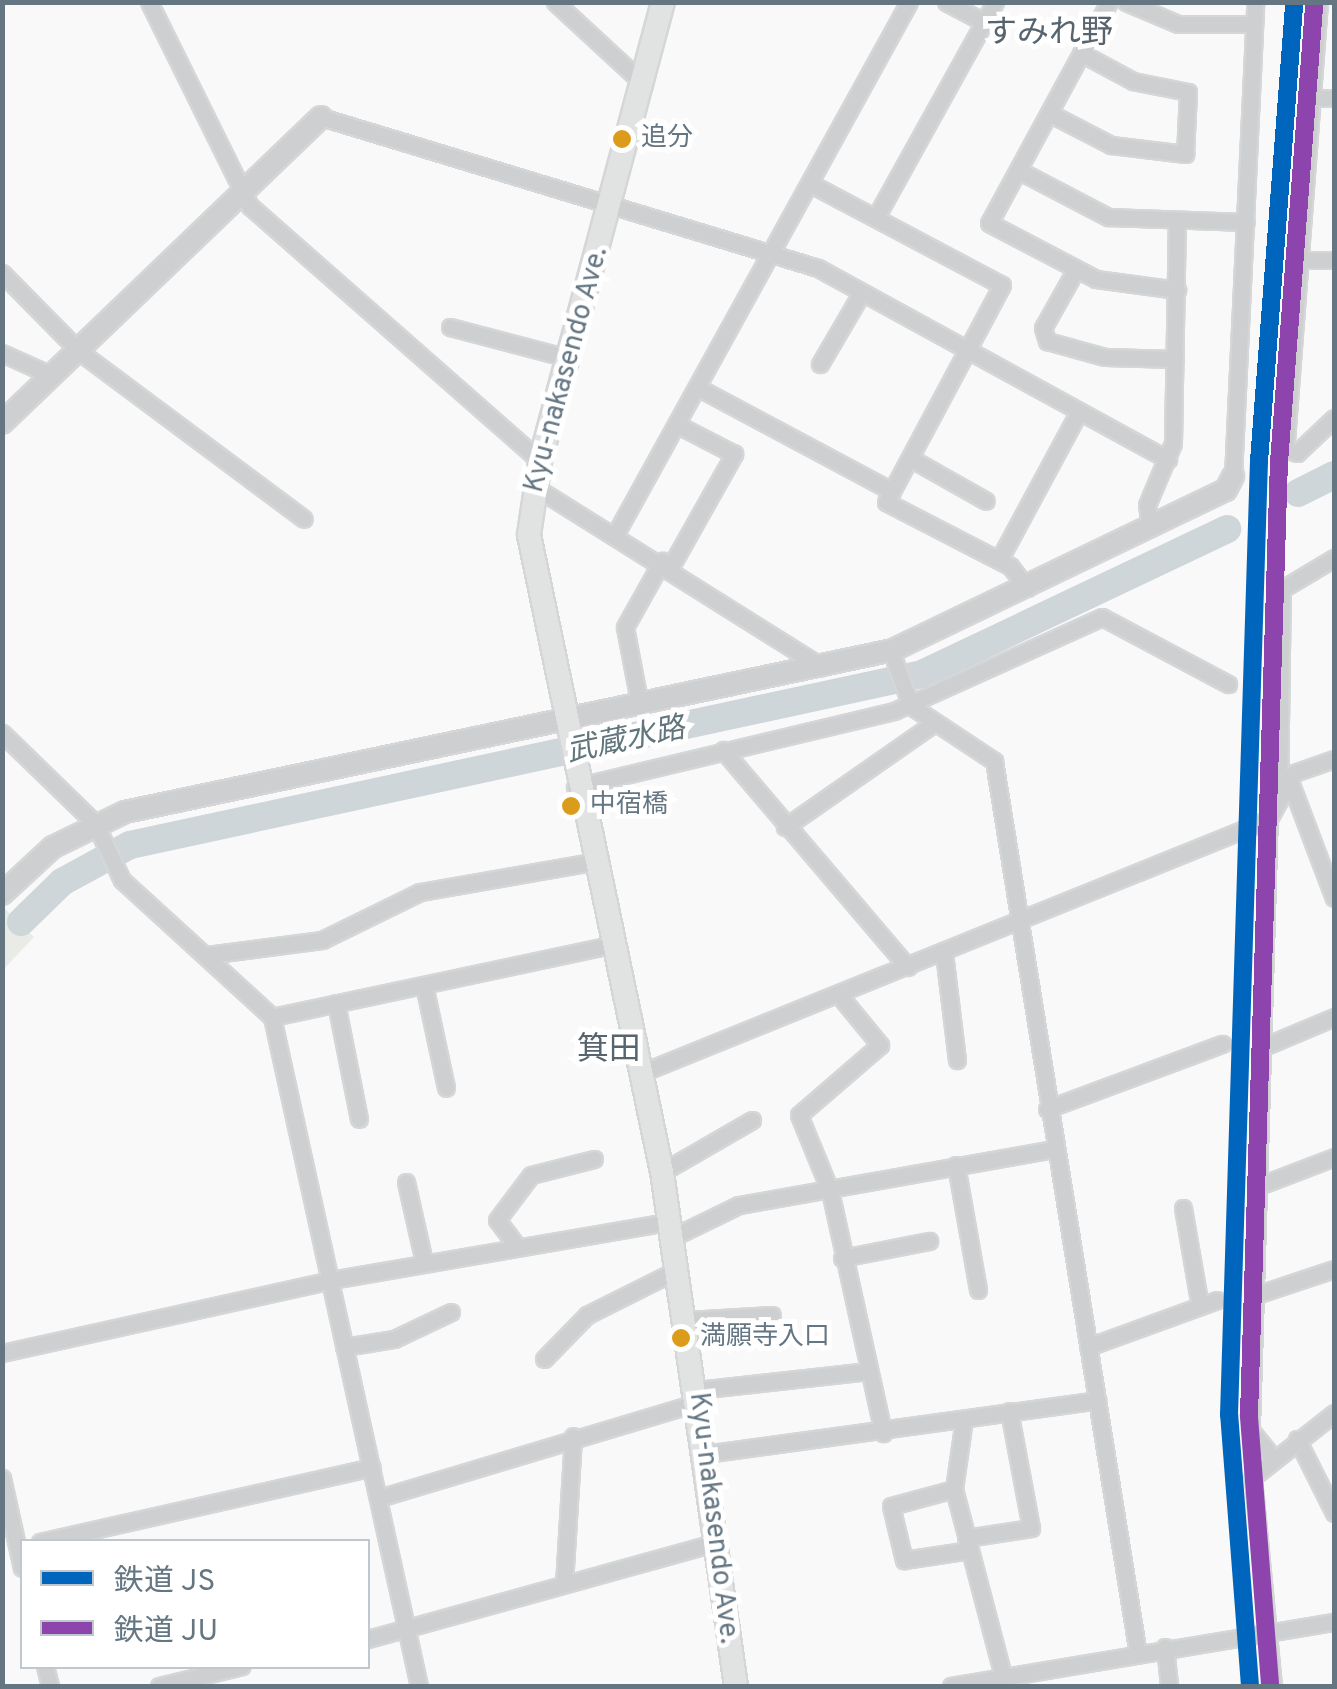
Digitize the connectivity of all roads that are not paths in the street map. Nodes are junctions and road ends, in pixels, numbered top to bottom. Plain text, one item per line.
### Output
1 (149, 2) edge
2 (555, 2) edge
3 (663, 2) edge
4 (909, 2) edge
5 (946, 2) edge
6 (994, 2) edge
7 (1110, 2) edge
8 (1126, 2) edge
9 (1255, 2) edge
10 (1319, 2) edge
11 (984, 22) junction
12 (1254, 24) junction
13 (1081, 52) junction
14 (644, 84) junction
15 (1310, 98) junction
16 (1334, 98) edge
17 (1049, 113) junction
18 (321, 118) joint
19 (1018, 170) junction
20 (811, 184) junction
21 (242, 195) junction
22 (610, 209) junction
23 (876, 217) junction
24 (1246, 222) junction
25 (1177, 224) junction
26 (770, 256) junction
27 (1296, 260) junction
28 (1334, 260) edge
29 (1075, 271) junction
30 (2, 273) edge
31 (1177, 290) junction
32 (862, 292) junction
33 (450, 327) dead end
34 (966, 350) junction
35 (80, 352) junction
36 (2, 353) edge
37 (568, 358) junction
38 (1175, 359) junction
39 (820, 364) dead end
40 (53, 376) junction
41 (697, 386) junction
42 (1078, 412) junction
43 (1334, 418) edge
44 (2, 423) edge
45 (676, 424) junction
46 (910, 458) junction
47 (1168, 460) junction
48 (540, 461) junction
49 (1233, 476) joint
50 (536, 487) junction
51 (892, 491) junction
52 (986, 501) dead end
53 (304, 519) dead end
54 (1150, 528) junction
55 (616, 532) junction
56 (1334, 558) edge
57 (999, 560) junction
58 (666, 563) junction
59 (1027, 588) junction
60 (894, 656) junction
61 (822, 667) junction
62 (1228, 684) dead end
63 (909, 700) junction
64 (640, 706) junction
65 (934, 723) junction
66 (562, 725) junction
67 (2, 733) edge
68 (723, 750) junction
69 (1334, 759) edge
70 (1288, 779) junction
71 (574, 781) junction
72 (1279, 796) junction
73 (1269, 820) junction
74 (785, 827) junction
75 (98, 829) junction
76 (592, 862) junction
77 (2, 894) edge
78 (1334, 898) edge
79 (1021, 923) junction
80 (610, 945) junction
81 (944, 953) junction
82 (207, 955) junction
83 (908, 967) junction
84 (424, 984) junction
85 (839, 995) junction
86 (336, 1003) junction
87 (272, 1017) junction
88 (1334, 1017) edge
89 (1222, 1044) dead end
90 (1263, 1046) junction
91 (957, 1060) dead end
92 (642, 1073) junction
93 (446, 1088) dead end
94 (1047, 1109) junction
95 (359, 1119) dead end
96 (752, 1120) dead end
97 (1054, 1149) junction
98 (1334, 1157) edge
99 (594, 1158) dead end
100 (956, 1165) junction
101 (662, 1172) junction
102 (406, 1182) dead end
103 (1256, 1187) junction
104 (830, 1192) junction
105 (1183, 1208) dead end
106 (672, 1229) junction
107 (930, 1241) dead end
108 (516, 1245) junction
109 (842, 1258) junction
110 (424, 1262) junction
111 (678, 1269) junction
112 (1334, 1269) edge
113 (331, 1280) junction
114 (978, 1290) dead end
115 (1252, 1296) junction
116 (1217, 1300) dead end
117 (1200, 1306) junction
118 (451, 1312) dead end
119 (772, 1315) dead end
120 (687, 1320) junction
121 (344, 1347) junction
122 (1088, 1347) junction
123 (2, 1352) edge
124 (544, 1359) dead end
125 (868, 1371) junction
126 (697, 1396) junction
127 (1097, 1400) junction
128 (1009, 1411) junction
129 (1334, 1414) edge
130 (964, 1419) junction
131 (883, 1433) junction
132 (574, 1436) junction
133 (1297, 1439) junction
134 (706, 1454) junction
135 (1274, 1459) junction
136 (372, 1467) junction
137 (2, 1478) edge
138 (954, 1490) junction
139 (379, 1498) junction
140 (1334, 1514) edge
141 (53, 1539) edge
142 (715, 1543) junction
143 (968, 1544) junction
144 (20, 1546) edge
145 (564, 1584) junction
146 (1334, 1622) edge
147 (402, 1630) junction
148 (1266, 1637) junction
149 (370, 1638) edge
150 (1165, 1647) junction
151 (1138, 1654) junction
152 (229, 1669) edge
153 (1004, 1679) junction
154 (158, 1686) edge
155 (420, 1686) edge
156 (736, 1686) edge
157 (951, 1686) edge
158 (1169, 1686) edge
159 (1273, 1686) edge

1 - 21 street
2 - 14 street
3 - 14 main road, Kyu-nakasendo Ave.
4 - 20 street
5 - 11 street
6 - 11 street
7 - 13 street
8 - 12 street
9 - 12 street
10 - 15 street
11 - 23 street
12 - 24 street
13 - 17 street
13 - 17 street
14 - 22 main road, Kyu-nakasendo Ave.
15 - 16 street
15 - 27 street
17 - 19 street
18 - 21 street
18 - 22 street
19 - 25 street
19 - 29 street
20 - 23 street
20 - 26 street
21 - 35 street
21 - 48 street
22 - 26 street
22 - 37 main road, Kyu-nakasendo Ave.
23 - 34 street
24 - 25 street
24 - 49 street
25 - 31 street
26 - 32 street
26 - 41 street
27 - 28 street
27 - 43 street
29 - 31 street
29 - 38 street
30 - 35 street
31 - 38 street
32 - 34 street
32 - 39 street
33 - 37 street
34 - 42 street
34 - 46 street
35 - 40 street
35 - 53 street
36 - 40 street
37 - 48 main road, Kyu-nakasendo Ave.
38 - 47 street
40 - 44 street
41 - 45 street
41 - 51 street
42 - 47 street
42 - 57 street
45 - 55 street
45 - 58 street
46 - 51 street
46 - 52 street
47 - 54 street
48 - 50 main road, Kyu-nakasendo Ave.
49 - 54 street
50 - 55 street
50 - 66 main road, Kyu-nakasendo Ave.
51 - 57 street
54 - 59 street
55 - 58 street
56 - 72 street
57 - 59 street
58 - 61 street
58 - 64 street
59 - 60 street
60 - 61 street
60 - 63 street
61 - 64 street
62 - 63 street
63 - 65 street
63 - 68 street
64 - 66 street
65 - 74 street
65 - 79 street
66 - 71 main road, Kyu-nakasendo Ave.
66 - 75 street
67 - 75 street
68 - 71 street
68 - 74 street
69 - 70 street
70 - 72 street
70 - 78 street
71 - 76 main road, Kyu-nakasendo Ave.
72 - 73 street
73 - 79 street
73 - 90 street
74 - 83 street
75 - 77 street
75 - 82 street
76 - 80 main road, Kyu-nakasendo Ave.
76 - 82 street
79 - 81 street
79 - 94 street
80 - 84 street
80 - 92 main road, Kyu-nakasendo Ave.
81 - 83 street
81 - 91 street
82 - 87 street
83 - 85 street
84 - 86 street
84 - 93 street
85 - 92 street
85 - 104 street
86 - 87 street
86 - 95 street
87 - 113 street
88 - 90 street
89 - 94 street
90 - 103 street
92 - 101 main road, Kyu-nakasendo Ave.
94 - 97 street
96 - 101 street
97 - 100 street
97 - 122 street
98 - 103 street
99 - 108 street
100 - 104 street
100 - 114 street
101 - 106 main road, Kyu-nakasendo Ave.
102 - 110 street
103 - 115 street
104 - 106 street
104 - 109 street
105 - 117 street
106 - 108 street
106 - 111 main road, Kyu-nakasendo Ave.
107 - 109 street
108 - 110 street
109 - 125 street
110 - 113 street
111 - 120 main road, Kyu-nakasendo Ave.
111 - 124 street
112 - 115 street
113 - 121 street
113 - 123 street
115 - 135 street
116 - 117 street
117 - 122 street
118 - 121 street
119 - 120 street
120 - 126 main road, Kyu-nakasendo Ave.
121 - 136 street
122 - 127 street
125 - 126 street
125 - 131 street
126 - 132 street
126 - 134 main road, Kyu-nakasendo Ave.
127 - 128 street
127 - 151 street
128 - 130 street
128 - 143 street
129 - 133 street
130 - 131 street
130 - 138 street
131 - 134 street
132 - 139 street
132 - 145 street
133 - 135 street
133 - 140 street
134 - 142 main road, Kyu-nakasendo Ave.
135 - 148 street
136 - 139 street
136 - 141 street
137 - 144 street
138 - 143 street
138 - 143 street
139 - 147 street
142 - 145 street
142 - 156 main road, Kyu-nakasendo Ave.
143 - 153 street
145 - 147 street
146 - 148 street
147 - 149 street
147 - 155 street
148 - 150 street
148 - 159 street
150 - 151 street
150 - 158 street
151 - 153 street
152 - 154 street
153 - 157 street

